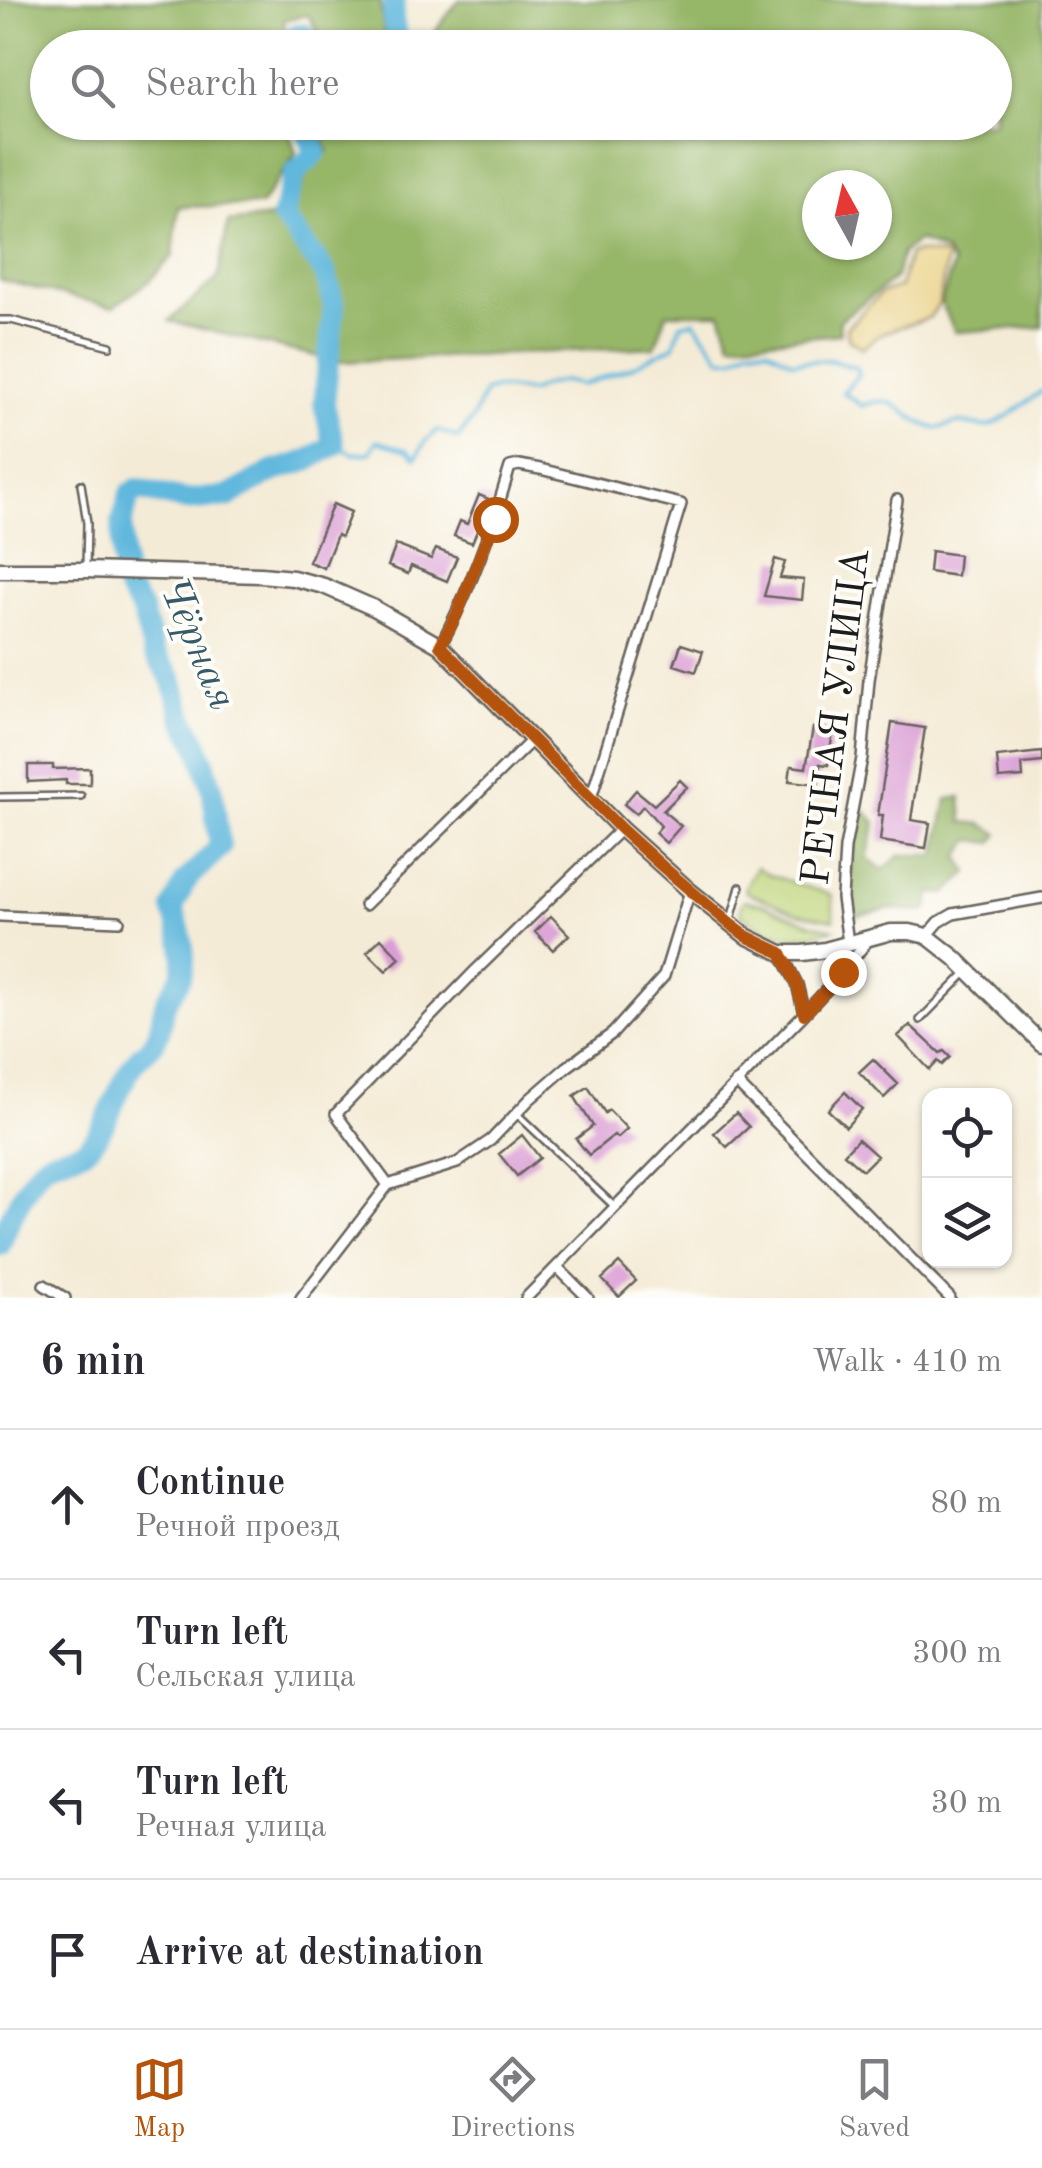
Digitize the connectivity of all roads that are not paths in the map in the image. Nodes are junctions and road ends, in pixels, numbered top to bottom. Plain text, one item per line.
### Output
1 (0, 320) edge
2 (110, 346) dead end
3 (81, 484) dead end
4 (898, 500) dead end
5 (0, 570) edge
6 (86, 570) junction
7 (440, 646) junction
8 (533, 740) junction
9 (82, 796) dead end
10 (0, 797) edge
11 (591, 798) junction
12 (621, 829) junction
13 (740, 887) dead end
14 (690, 891) junction
15 (1042, 898) edge
16 (364, 905) dead end
17 (0, 916) edge
18 (119, 922) dead end
19 (730, 924) junction
20 (872, 936) junction
21 (928, 936) junction
22 (848, 943) junction
23 (781, 953) junction
24 (968, 971) junction
25 (804, 1014) junction
26 (920, 1020) dead end
27 (1042, 1044) edge
28 (736, 1082) junction
29 (516, 1114) junction
30 (388, 1185) junction
31 (615, 1207) junction
32 (556, 1267) junction
33 (44, 1285) dead end
34 (65, 1298) edge
35 (301, 1298) edge
36 (526, 1298) edge
37 (588, 1298) edge
38 (950, 1298) edge

1 - 2 lane
3 - 6 lane
4 - 22 street, РЕЧНАЯ УЛИЦА
5 - 6 main road
6 - 7 main road
7 - 8 main road
7 - 11 street
8 - 11 main road
8 - 16 street
9 - 10 lane
11 - 12 main road
12 - 14 main road
12 - 30 street
13 - 19 lane
14 - 19 main road
14 - 29 street
15 - 21 street
17 - 18 street
19 - 23 main road
20 - 21 main road
20 - 22 main road
20 - 25 street, РЕЧНАЯ УЛИЦА
21 - 24 main road
22 - 23 main road
23 - 25 street
24 - 26 lane
24 - 27 main road
25 - 28 street, РЕЧНАЯ УЛИЦА
28 - 31 street, РЕЧНАЯ УЛИЦА
28 - 38 street
29 - 30 street
29 - 31 lane
30 - 35 street
31 - 32 street, РЕЧНАЯ УЛИЦА
32 - 36 street, РЕЧНАЯ УЛИЦА
32 - 37 street
33 - 34 street

